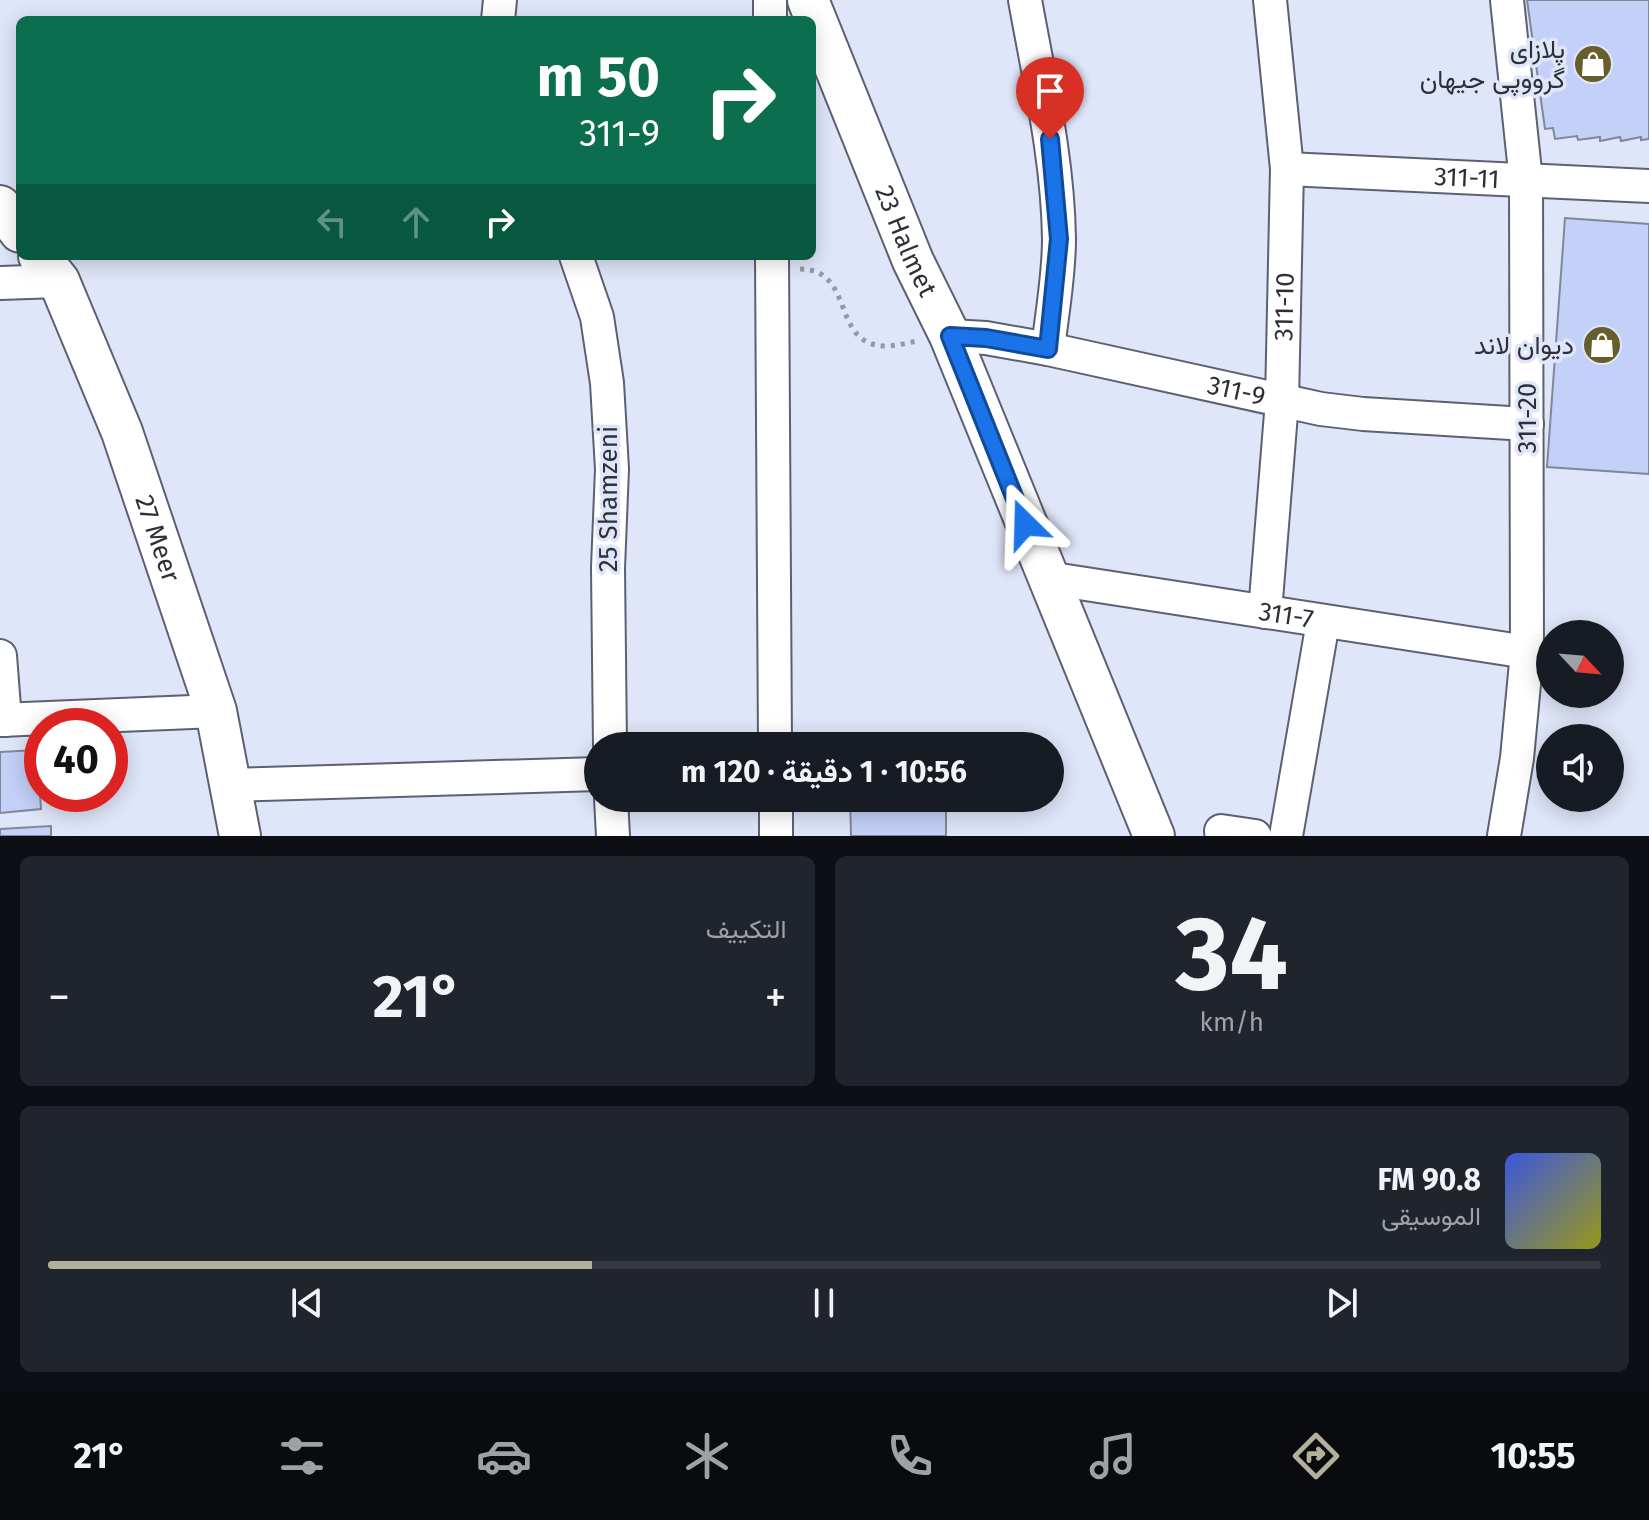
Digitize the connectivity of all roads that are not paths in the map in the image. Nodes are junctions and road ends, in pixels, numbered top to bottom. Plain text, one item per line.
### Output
1 (1025, 0) edge
2 (1270, 0) edge
3 (1507, 0) edge
4 (816, 20) edge
5 (1287, 169) junction
6 (1526, 181) junction
7 (1649, 186) edge
8 (0, 206) edge
9 (16, 227) edge
10 (577, 260) edge
11 (772, 262) edge
12 (49, 268) edge
13 (0, 283) edge
14 (950, 336) junction
15 (1048, 349) junction
16 (1282, 401) junction
17 (1527, 424) junction
18 (1047, 578) junction
19 (1265, 612) junction
20 (1323, 622) junction
21 (1527, 652) junction
22 (0, 656) edge
23 (216, 711) junction
24 (2, 720) edge
25 (610, 732) edge
26 (775, 732) edge
27 (584, 774) edge
28 (230, 785) junction
29 (612, 812) edge
30 (776, 812) edge
31 (1221, 831) dead end
32 (240, 836) edge
33 (613, 836) edge
34 (776, 836) edge
35 (1154, 836) edge
36 (1255, 836) edge
37 (1286, 836) edge
38 (1504, 836) edge

1 - 15 street
2 - 5 street, 311-10
3 - 6 street, 311-20
4 - 14 street, 23 Halmet
5 - 6 street, 311-11
5 - 16 street, 311-10
6 - 7 street, 311-11
6 - 17 street, 311-20
8 - 9 street
10 - 25 street, 25 Shamzeni
11 - 26 street
12 - 13 street
12 - 23 street, 27 Meer
14 - 15 street, 311-9
14 - 18 street, 23 Halmet
15 - 16 street, 311-9
16 - 17 street, 311-9
16 - 19 street, 311-10
17 - 21 street, 311-20
18 - 19 street, 311-7
18 - 35 street, 23 Halmet
19 - 20 street, 311-7
20 - 21 street, 311-7
20 - 37 street
21 - 38 street, 311-20
22 - 24 street
23 - 24 street
23 - 28 street, 27 Meer
27 - 28 street
28 - 32 street, 27 Meer
29 - 33 street
30 - 34 street
31 - 36 street

